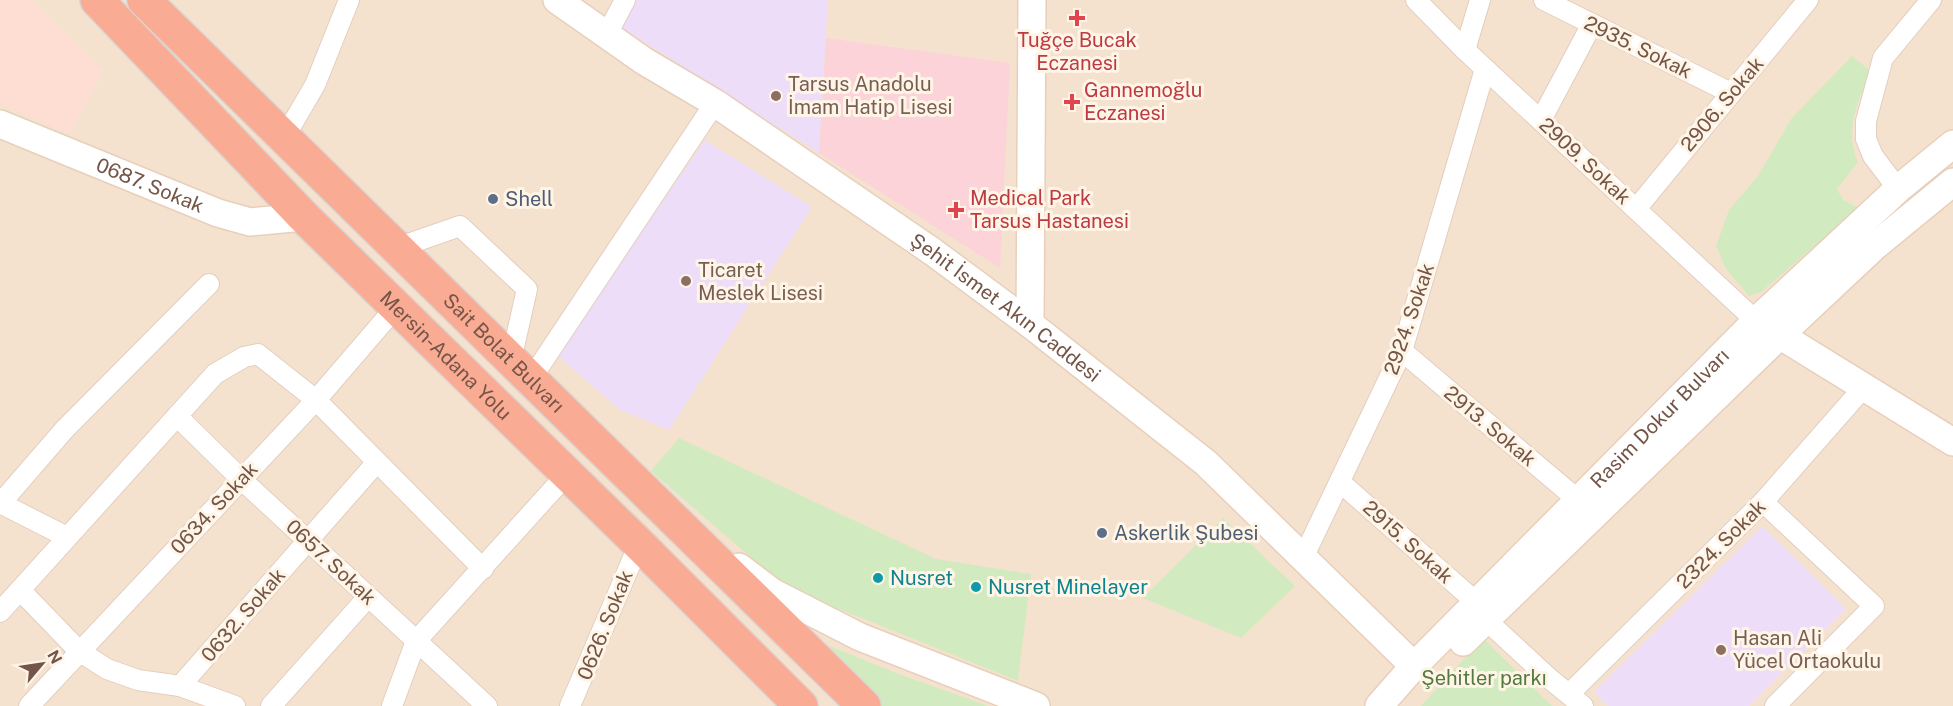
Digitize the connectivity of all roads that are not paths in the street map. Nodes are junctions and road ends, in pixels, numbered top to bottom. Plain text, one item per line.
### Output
1 (97, 0) edge
2 (144, 0) edge
3 (349, 0) edge
4 (557, 0) edge
5 (625, 0) edge
6 (1032, 0) edge
7 (1416, 0) edge
8 (1480, 0) edge
9 (1544, 0) edge
10 (1808, 0) edge
11 (1931, 0) edge
12 (1592, 24) junction
13 (606, 36) junction
14 (1465, 50) junction
15 (1485, 69) junction
16 (1731, 93) junction
17 (715, 103) junction
18 (1541, 120) junction
19 (0, 124) edge
20 (284, 138) junction
21 (1953, 144) edge
22 (1953, 182) edge
23 (1898, 189) junction
24 (1636, 209) junction
25 (304, 217) junction
26 (397, 248) junction
27 (209, 284) dead end
28 (396, 307) junction
29 (1756, 321) junction
30 (1030, 324) junction
31 (1780, 335) junction
32 (1402, 351) junction
33 (521, 370) junction
34 (1864, 387) junction
35 (316, 400) junction
36 (177, 416) junction
37 (1953, 442) edge
38 (377, 462) junction
39 (567, 474) junction
40 (241, 479) junction
41 (1340, 482) junction
42 (1578, 500) junction
43 (1764, 502) junction
44 (0, 503) edge
45 (664, 510) junction
46 (67, 537) junction
47 (308, 541) junction
48 (639, 544) junction
49 (1303, 558) junction
50 (483, 569) junction
51 (20, 590) junction
52 (368, 597) junction
53 (1481, 611) junction
54 (0, 612) edge
55 (416, 641) junction
56 (79, 651) junction
57 (1414, 666) junction
58 (180, 686) junction
59 (1576, 700) edge
60 (29, 706) edge
61 (236, 706) edge
62 (271, 706) edge
63 (392, 706) edge
64 (487, 706) edge
65 (570, 706) edge
66 (801, 706) edge
67 (864, 706) edge
68 (1036, 706) edge
69 (1379, 706) edge
70 (1402, 706) edge
71 (1775, 706) edge

1 - 25 highway, Mersin-Adana Yolu
2 - 20 highway, Sait Bolat Bulvarı
3 - 20 street
4 - 13 main road, Şehit İsmet Akın Caddesi
5 - 13 street
6 - 30 main road
7 - 14 street, 2909. Sokak
8 - 14 street
9 - 12 street, 2935. Sokak
10 - 16 street, 2906. Sokak
11 - 23 street
12 - 16 street, 2935. Sokak
12 - 18 street
13 - 17 main road, Şehit İsmet Akın Caddesi
14 - 15 street, 2909. Sokak
15 - 18 street, 2909. Sokak
15 - 32 street, 2924. Sokak
16 - 24 street, 2906. Sokak
17 - 30 main road, Şehit İsmet Akın Caddesi
17 - 33 street
18 - 24 street, 2909. Sokak
19 - 25 main road, 0687. Sokak
20 - 26 highway, Sait Bolat Bulvarı
21 - 23 main road, Rasim Dokur Bulvarı
22 - 31 main road
23 - 29 main road, Rasim Dokur Bulvarı
24 - 29 street, 2909. Sokak
25 - 28 highway, Mersin-Adana Yolu
26 - 33 highway, Sait Bolat Bulvarı
26 - 33 street
27 - 44 street
28 - 35 street, 0634. Sokak
28 - 39 highway, Mersin-Adana Yolu
29 - 31 main road
29 - 42 main road, Rasim Dokur Bulvarı
30 - 49 main road, Şehit İsmet Akın Caddesi
31 - 34 main road
31 - 53 main road
32 - 41 street, 2924. Sokak
32 - 42 street, 2913. Sokak
33 - 45 highway, Sait Bolat Bulvarı
34 - 37 main road
34 - 43 street, 2324. Sokak
35 - 36 street
35 - 38 street
35 - 40 street, 0634. Sokak
36 - 40 street, 0657. Sokak
36 - 46 street
38 - 47 street, 0632. Sokak
38 - 50 street
39 - 48 highway, Mersin-Adana Yolu
39 - 50 street
40 - 47 street, 0657. Sokak
40 - 56 street, 0634. Sokak
41 - 49 street, 2924. Sokak
41 - 53 street, 2915. Sokak
42 - 53 main road, Rasim Dokur Bulvarı
43 - 59 street, 2324. Sokak
43 - 71 street
44 - 46 street
45 - 67 highway, Sait Bolat Bulvarı
45 - 68 main road
46 - 51 street
47 - 52 street, 0657. Sokak
47 - 58 street, 0632. Sokak
48 - 65 street, 0626. Sokak
48 - 66 highway, Mersin-Adana Yolu
49 - 57 main road, Şehit İsmet Akın Caddesi
50 - 55 street
51 - 54 street
51 - 56 street
52 - 55 street, 0657. Sokak
52 - 62 street
53 - 57 main road, Rasim Dokur Bulvarı
53 - 59 street, 2915. Sokak
53 - 70 main road
55 - 63 street
55 - 64 street, 0657. Sokak
56 - 58 street
56 - 60 street, 0634. Sokak
57 - 69 main road, Rasim Dokur Bulvarı
58 - 61 street

